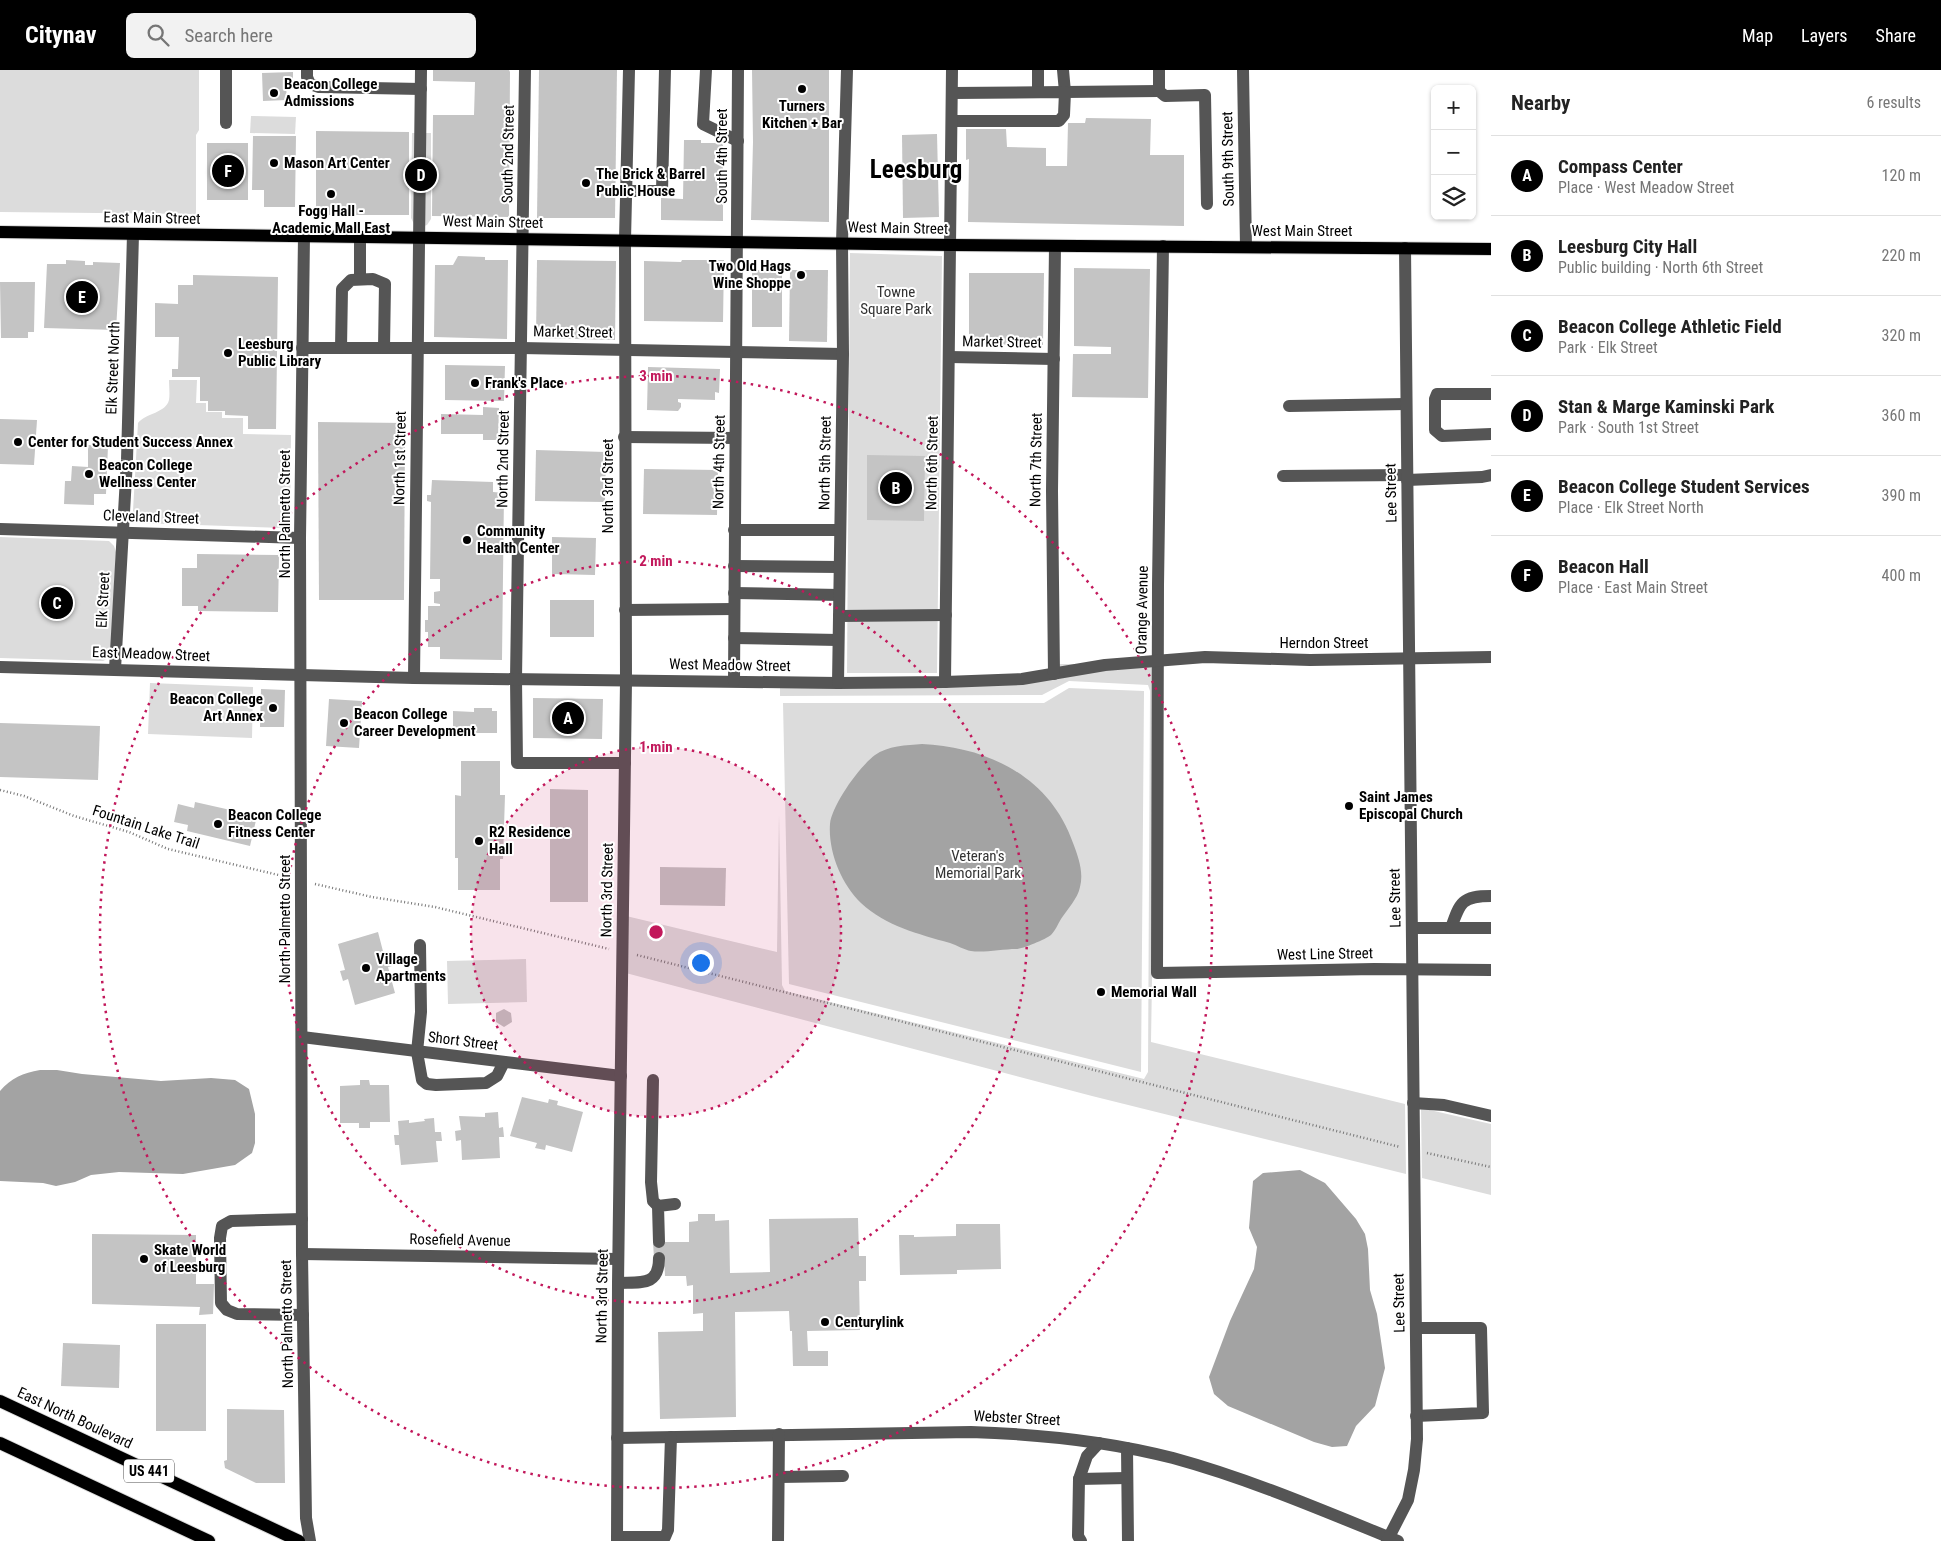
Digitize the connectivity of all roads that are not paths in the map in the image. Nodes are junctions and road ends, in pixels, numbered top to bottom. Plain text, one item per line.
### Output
1 (226, 70) edge
2 (307, 70) edge
3 (421, 70) edge
4 (525, 70) edge
5 (629, 70) edge
6 (665, 70) edge
7 (706, 70) edge
8 (738, 70) edge
9 (847, 70) edge
10 (952, 70) edge
11 (1038, 70) edge
12 (1063, 70) edge
13 (1159, 70) edge
14 (1243, 70) edge
15 (421, 89) junction
16 (1159, 91) junction
17 (1038, 92) junction
18 (1065, 92) junction
19 (952, 93) junction
20 (952, 121) junction
21 (226, 123) dead end
22 (738, 141) junction
23 (626, 191) junction
24 (1207, 204) dead end
25 (0, 232) edge
26 (133, 234) junction
27 (304, 236) junction
28 (360, 237) junction
29 (420, 238) junction
30 (523, 239) junction
31 (625, 240) junction
32 (737, 242) junction
33 (842, 243) junction
34 (951, 245) junction
35 (1055, 246) junction
36 (1163, 246) junction
37 (1246, 247) junction
38 (1405, 248) junction
39 (1491, 249) edge
40 (360, 280) junction
41 (418, 347) junction
42 (302, 348) junction
43 (341, 348) junction
44 (384, 348) junction
45 (521, 348) junction
46 (624, 350) junction
47 (736, 352) junction
48 (843, 354) junction
49 (949, 357) junction
50 (1054, 358) junction
51 (1491, 394) edge
52 (1406, 404) junction
53 (1289, 406) dead end
54 (1491, 434) edge
55 (624, 437) junction
56 (735, 438) junction
57 (1491, 475) edge
58 (1284, 476) dead end
59 (1407, 477) junction
60 (0, 529) edge
61 (734, 530) junction
62 (840, 530) junction
63 (123, 533) junction
64 (300, 538) junction
65 (734, 566) junction
66 (839, 567) junction
67 (734, 593) junction
68 (839, 596) junction
69 (734, 609) junction
70 (625, 610) junction
71 (839, 616) junction
72 (946, 616) junction
73 (734, 638) junction
74 (838, 640) junction
75 (1491, 657) edge
76 (1409, 658) junction
77 (1157, 660) junction
78 (0, 667) edge
79 (115, 669) junction
80 (301, 674) junction
81 (1054, 674) junction
82 (414, 678) junction
83 (516, 680) junction
84 (626, 681) junction
85 (734, 681) junction
86 (945, 682) junction
87 (838, 683) junction
88 (625, 763) junction
89 (1491, 896) edge
90 (1412, 928) junction
91 (1451, 928) junction
92 (1491, 928) edge
93 (420, 946) dead end
94 (1412, 970) junction
95 (1491, 970) edge
96 (1159, 973) joint
97 (302, 1037) junction
98 (417, 1052) junction
99 (504, 1062) junction
100 (621, 1076) junction
101 (653, 1080) dead end
102 (1413, 1103) junction
103 (1491, 1116) edge
104 (675, 1204) dead end
105 (658, 1206) junction
106 (302, 1218) junction
107 (659, 1242) dead end
108 (302, 1254) junction
109 (659, 1258) dead end
110 (618, 1259) junction
111 (618, 1283) junction
112 (303, 1314) junction
113 (1416, 1328) junction
114 (0, 1401) edge
115 (1416, 1416) junction
116 (779, 1434) junction
117 (671, 1437) junction
118 (617, 1438) junction
119 (0, 1443) edge
120 (1100, 1443) junction
121 (1127, 1448) junction
122 (843, 1476) dead end
123 (779, 1477) junction
124 (1128, 1478) junction
125 (1079, 1479) junction
126 (1081, 1526) edge
127 (617, 1539) edge
128 (665, 1539) edge
129 (1391, 1540) edge
130 (209, 1541) edge
131 (299, 1541) edge
132 (310, 1541) edge
133 (778, 1541) edge
134 (1128, 1541) edge

1 - 21 street
2 - 15 street
3 - 15 street, North 1st Street
4 - 30 street, South 2nd Street
5 - 23 street, North 3rd Street
6 - 23 street
7 - 22 street
8 - 22 street, South 4th Street
9 - 33 street, North 5th Street
10 - 19 street, North 6th Street
11 - 17 street
12 - 18 street
13 - 16 street
14 - 37 street, South 9th Street
15 - 29 street, North 1st Street
16 - 18 street
16 - 24 street
17 - 18 street
17 - 19 street
18 - 20 street
19 - 20 street, North 6th Street
20 - 34 street, North 6th Street
22 - 32 street, South 4th Street
23 - 31 street, North 3rd Street
25 - 26 main road, East Main Street
26 - 27 main road, East Main Street
26 - 63 street, Elk Street North
27 - 28 main road, West Main Street
27 - 42 street, North Palmetto Street
28 - 29 main road, West Main Street
28 - 40 street
29 - 30 main road, West Main Street
29 - 41 street, North 1st Street
30 - 31 main road, West Main Street
30 - 45 street, North 2nd Street
31 - 32 main road, West Main Street
31 - 46 street, North 3rd Street
32 - 33 main road, West Main Street
32 - 47 street, North 4th Street
33 - 34 main road, West Main Street
33 - 48 street, North 5th Street
34 - 35 main road, West Main Street
34 - 49 street, North 6th Street
35 - 36 main road, West Main Street
35 - 50 street, North 7th Street
36 - 37 main road, West Main Street
36 - 77 street, Orange Avenue
37 - 38 main road, West Main Street
38 - 39 main road, West Main Street
38 - 52 street, Lee Street
40 - 43 street
40 - 44 street
41 - 44 street, Market Street
41 - 45 street, Market Street
41 - 82 street, North 1st Street
42 - 43 street, Market Street
42 - 64 street, North Palmetto Street
43 - 44 street, Market Street
45 - 46 street, Market Street
45 - 83 street, North 2nd Street
46 - 47 street, Market Street
46 - 55 street, North 3rd Street
47 - 48 street, Market Street
47 - 56 street, North 4th Street
48 - 62 street, North 5th Street
49 - 50 street, Market Street
49 - 72 street, North 6th Street
50 - 81 street, North 7th Street
51 - 54 street
52 - 53 street
52 - 59 street, Lee Street
55 - 56 street
55 - 70 street, North 3rd Street
56 - 61 street, North 4th Street
57 - 59 street
58 - 59 street
59 - 76 street, Lee Street
60 - 63 street, Cleveland Street
61 - 62 street
61 - 65 street, North 4th Street
62 - 66 street, North 5th Street
63 - 64 street, Cleveland Street
63 - 79 street, Elk Street
64 - 80 street, North Palmetto Street
65 - 66 street
65 - 67 street, North 4th Street
66 - 68 street, North 5th Street
67 - 68 street
67 - 69 street, North 4th Street
68 - 71 street, North 5th Street
69 - 70 street
69 - 73 street, North 4th Street
70 - 84 street, North 3rd Street
71 - 72 street
71 - 74 street, North 5th Street
72 - 86 street, North 6th Street
73 - 74 street
73 - 85 street, North 4th Street
74 - 87 street, North 5th Street
75 - 76 street, Herndon Street
76 - 77 street, Herndon Street
76 - 90 street, Lee Street
77 - 81 street, West Meadow Street
77 - 96 street, Orange Avenue
78 - 79 street, East Meadow Street
79 - 80 street, East Meadow Street
80 - 82 street, West Meadow Street
80 - 97 street, North Palmetto Street
81 - 86 street, West Meadow Street
82 - 83 street, West Meadow Street
83 - 84 street, West Meadow Street
83 - 88 street, North 2nd Street
84 - 85 street, West Meadow Street
84 - 88 street, North 3rd Street
85 - 87 street, West Meadow Street
86 - 87 street, West Meadow Street
88 - 100 street, North 3rd Street
89 - 91 street
90 - 91 street
90 - 94 street, Lee Street
91 - 92 street
93 - 98 street
94 - 95 street, West Line Street
94 - 96 street, West Line Street
94 - 102 street, Lee Street
97 - 98 street, Short Street
97 - 106 street, North Palmetto Street
98 - 99 street, Short Street
98 - 99 street
99 - 100 street, Short Street
100 - 110 street, North 3rd Street
101 - 105 street
102 - 103 street
102 - 113 street, Lee Street
104 - 105 street
105 - 107 street
106 - 108 street, North Palmetto Street
106 - 112 street
108 - 110 street, Rosefield Avenue
108 - 112 street, North Palmetto Street
109 - 111 street
110 - 111 street, North 3rd Street
111 - 118 street, North 3rd Street
112 - 132 street, North Palmetto Street
113 - 115 street, Lee Street
113 - 115 street
114 - 131 main road, East North Boulevard / US 441
115 - 129 street, Lee Street
116 - 117 street, Webster Street
116 - 120 street, Webster Street
116 - 123 street
117 - 118 street, Webster Street
117 - 128 street
118 - 127 street, North 3rd Street
119 - 130 main road, US 441
120 - 121 street, Webster Street
120 - 125 street
121 - 124 street
121 - 129 street, Webster Street
122 - 123 street
123 - 133 street
124 - 125 street
124 - 134 street
125 - 126 street
127 - 128 street

